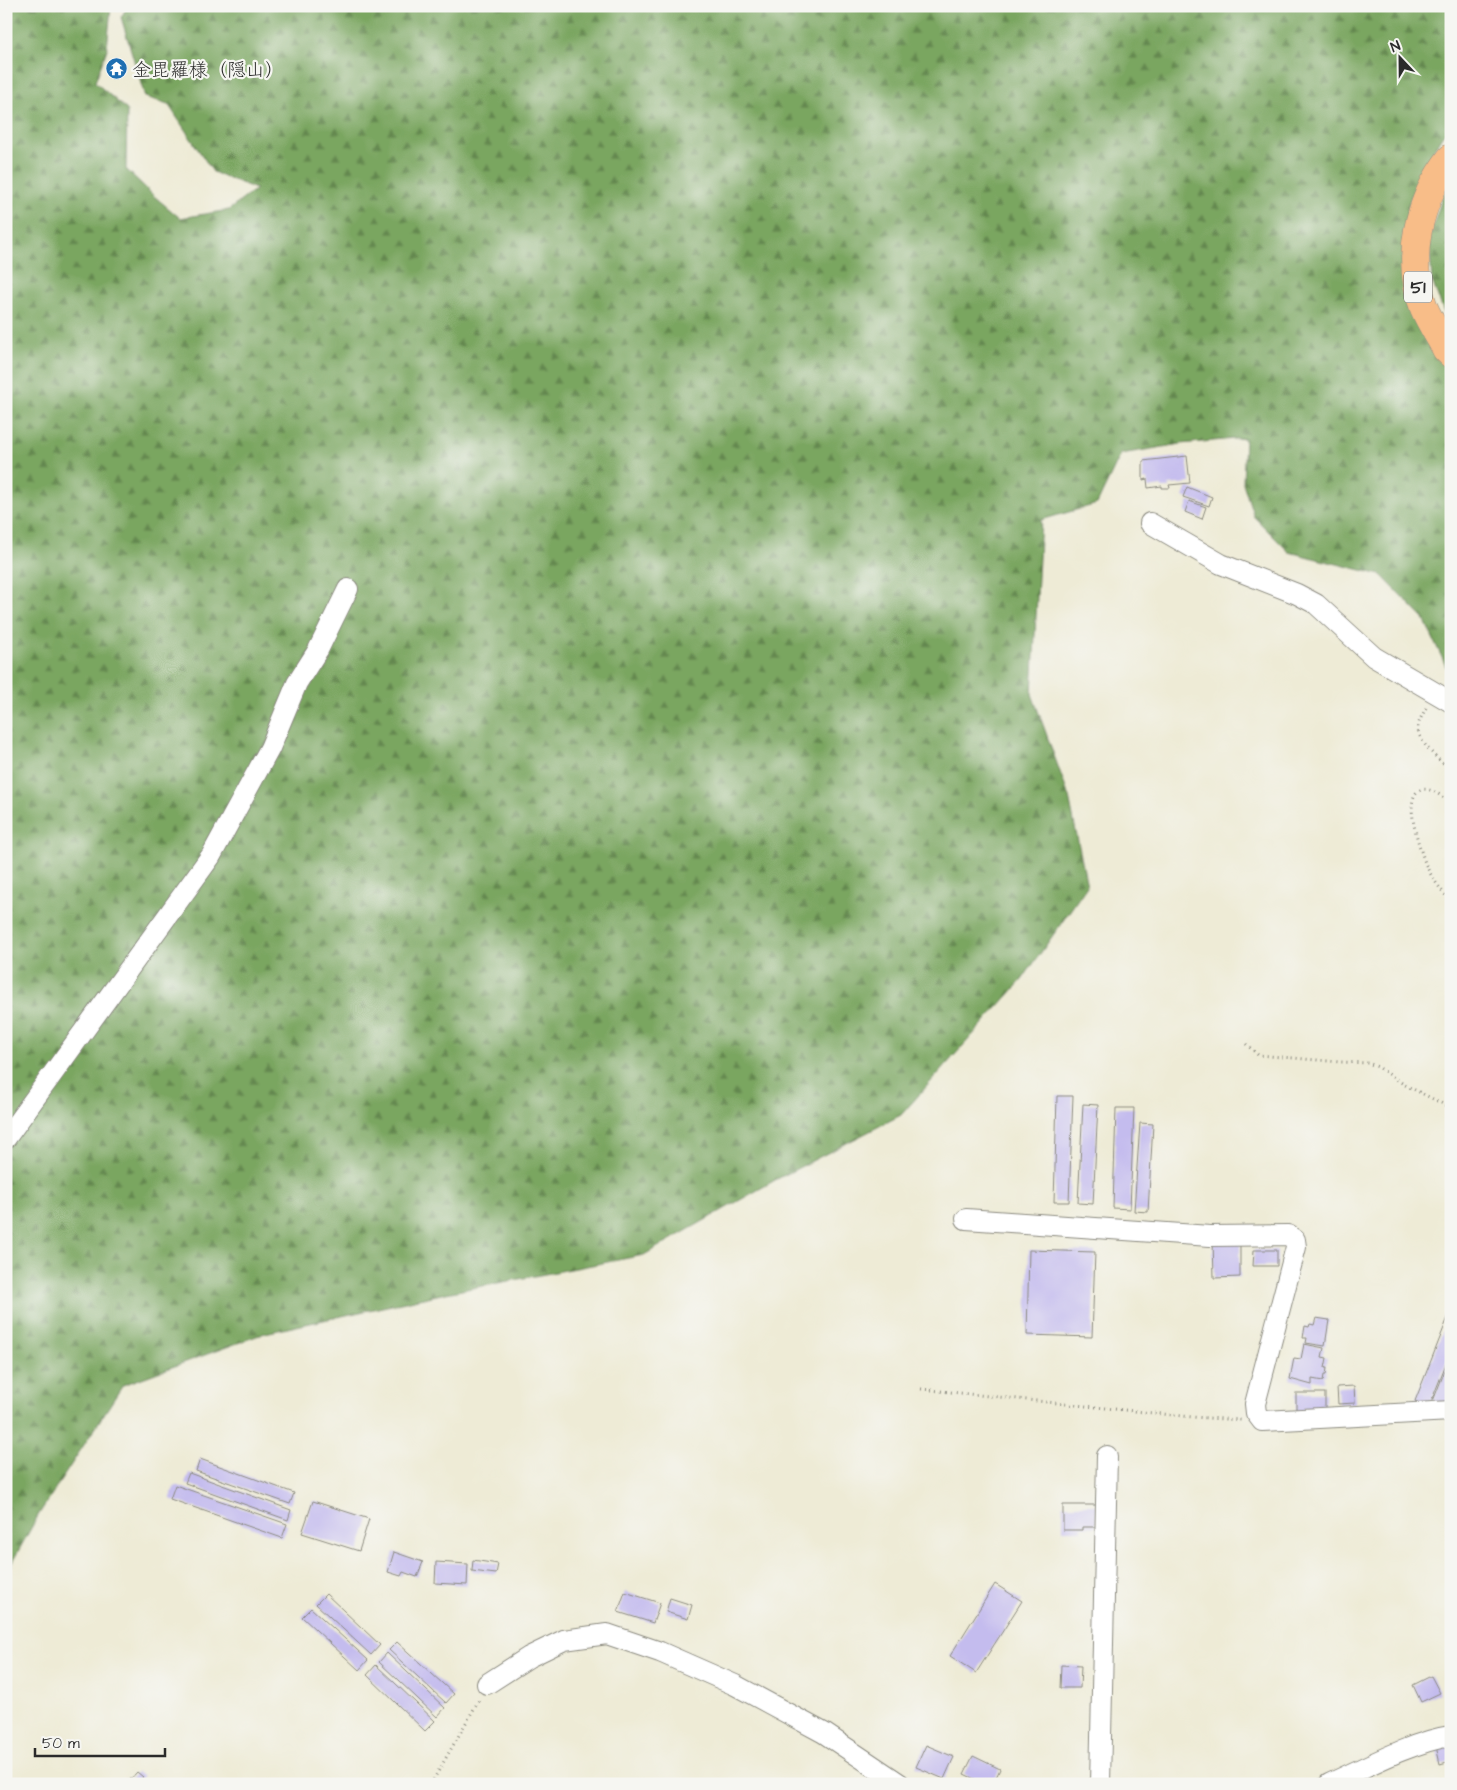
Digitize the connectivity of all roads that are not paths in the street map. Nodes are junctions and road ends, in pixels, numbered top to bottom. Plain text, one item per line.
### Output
1 (1451, 158) edge
2 (1451, 354) edge
3 (1150, 523) dead end
4 (348, 589) dead end
5 (1444, 698) edge
6 (6, 1138) edge
7 (966, 1219) dead end
8 (1451, 1412) edge
9 (1106, 1456) dead end
10 (487, 1684) road end
11 (1451, 1736) edge
12 (900, 1784) edge
13 (1100, 1784) edge
14 (1329, 1784) edge

1 - 2 main road, 51
3 - 5 street
4 - 6 street
7 - 8 street
9 - 13 street
10 - 12 street
11 - 14 street

